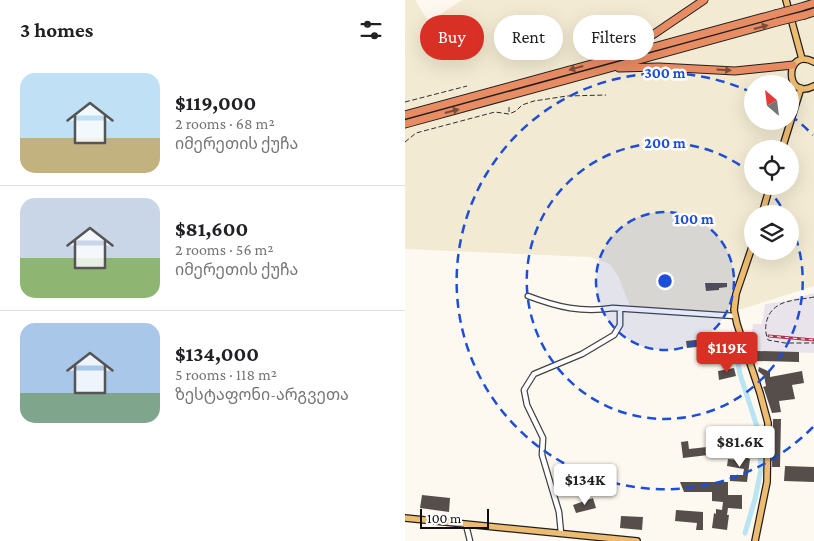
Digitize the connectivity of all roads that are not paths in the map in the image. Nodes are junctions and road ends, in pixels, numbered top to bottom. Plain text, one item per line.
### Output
1 (704, 0) edge
2 (786, 0) edge
3 (814, 3) edge
4 (814, 12) edge
5 (802, 59) junction
6 (601, 61) junction
7 (814, 62) edge
8 (793, 65) junction
9 (606, 69) junction
10 (814, 86) edge
11 (801, 88) junction
12 (405, 115) edge
13 (405, 124) edge
14 (785, 140) edge
15 (748, 260) edge
16 (528, 296) dead end
17 (620, 309) junction
18 (735, 316) junction
19 (405, 518) edge
20 (466, 525) junction
21 (561, 534) junction
22 (470, 541) edge
23 (637, 541) edge
24 (755, 541) edge

1 - 6 highway
2 - 5 main road
3 - 6 highway, bridge
9 -> 4 highway, bridge
5 - 7 main road
5 - 8 main road
6 -> 12 highway
9 -> 8 highway
8 - 11 main road
13 -> 9 highway
10 - 11 main road
11 - 14 main road
15 - 18 main road
16 - 17 street
17 - 18 street
17 - 21 street
18 - 24 main road
19 - 20 main road
20 - 21 main road
20 - 22 street
21 - 23 main road

